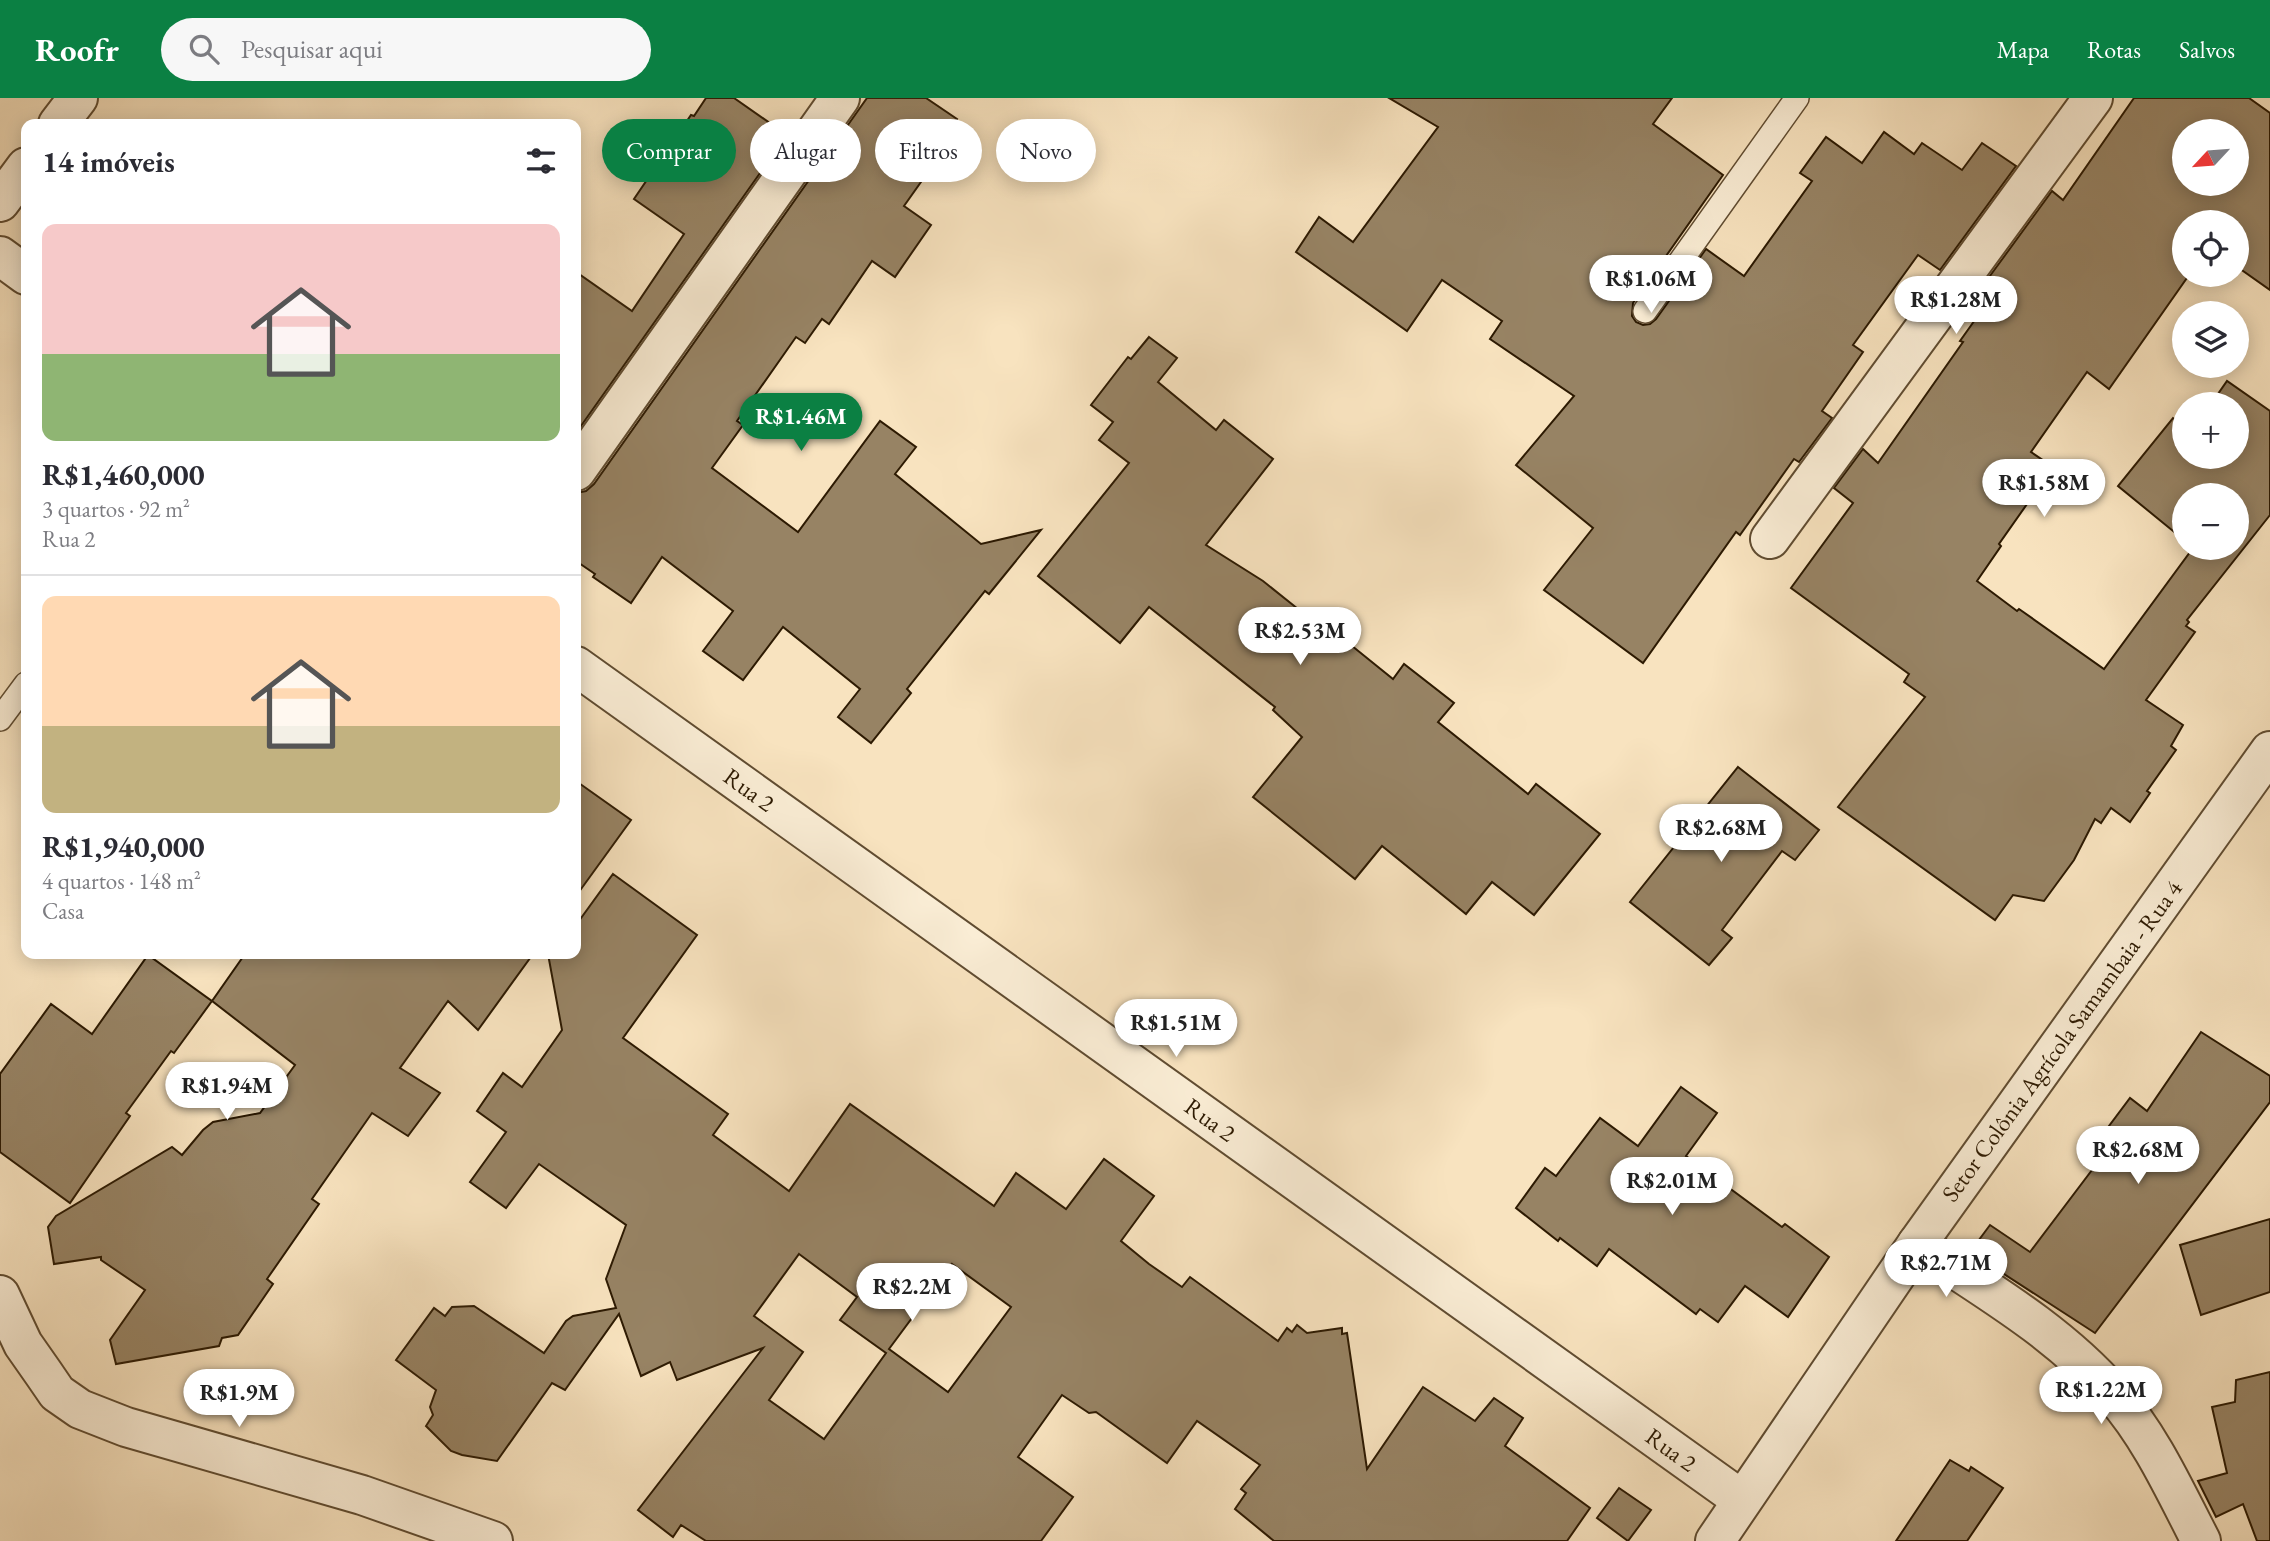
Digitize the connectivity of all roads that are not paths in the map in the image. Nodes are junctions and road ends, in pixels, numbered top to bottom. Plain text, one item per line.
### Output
1 (78, 98) edge
2 (840, 98) edge
3 (1797, 98) edge
4 (2093, 98) edge
5 (62, 119) edge
6 (21, 174) edge
7 (0, 202) edge
8 (0, 256) edge
9 (21, 271) edge
10 (1646, 311) dead end
11 (581, 464) edge
12 (1770, 539) dead end
13 (581, 670) edge
14 (21, 691) edge
15 (0, 719) edge
16 (2270, 751) edge
17 (1917, 1244) junction
18 (0, 1295) edge
19 (1742, 1500) junction
20 (493, 1541) edge
21 (1715, 1541) edge
22 (2201, 1541) edge

1 - 5 street
2 - 11 street
3 - 10 lane
4 - 12 street
6 - 7 street
8 - 9 street
13 - 19 street, Rua 2
14 - 15 lane
16 - 17 street, Setor Colônia Agrícola Samambaia - Rua 4
17 - 19 street, Setor Colônia Agrícola Samambaia - Rua 4
17 - 22 street
18 - 20 street
19 - 21 street, Setor Colônia Agrícola Samambaia - Rua 4

